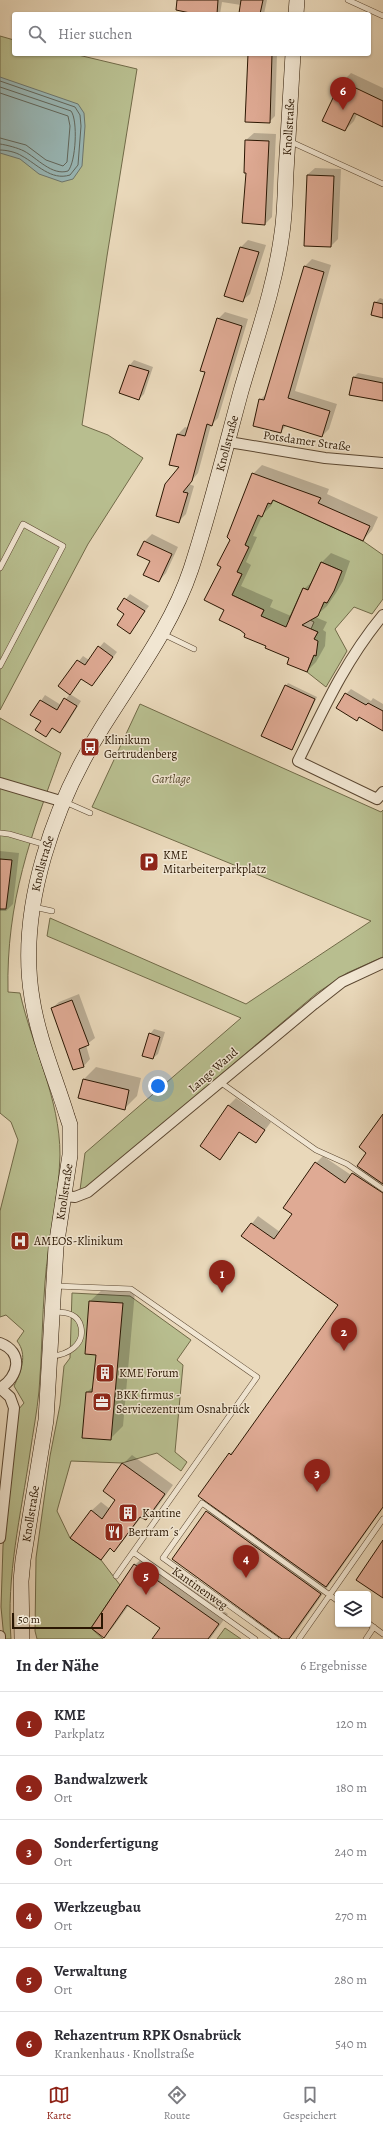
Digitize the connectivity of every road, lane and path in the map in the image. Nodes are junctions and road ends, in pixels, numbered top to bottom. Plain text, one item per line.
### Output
1 (297, 0) edge
2 (348, 0) edge
3 (296, 12) edge
4 (383, 16) edge
5 (294, 56) edge
6 (288, 141) junction
7 (383, 184) edge
8 (229, 442) junction
9 (383, 463) edge
10 (0, 568) edge
11 (383, 615) edge
12 (162, 633) junction
13 (194, 649) dead end
14 (0, 666) edge
15 (0, 783) edge
16 (380, 795) edge
17 (64, 802) junction
18 (90, 813) dead end
19 (0, 834) edge
20 (47, 846) junction
21 (33, 907) junction
22 (52, 911) dead end
23 (383, 963) edge
24 (220, 1082) junction
25 (383, 1189) edge
26 (63, 1196) junction
27 (54, 1286) junction
28 (54, 1312) junction
29 (0, 1343) edge
30 (51, 1356) junction
31 (0, 1388) edge
32 (383, 1519) edge
33 (0, 1538) edge
34 (133, 1552) junction
35 (116, 1576) dead end
36 (330, 1595) junction
37 (335, 1599) edge
38 (371, 1625) edge
39 (374, 1627) junction
40 (383, 1634) edge
41 (0, 1636) edge
42 (0, 1639) edge
43 (22, 1639) edge
44 (255, 1639) edge
45 (276, 1639) edge
46 (299, 1639) edge
47 (366, 1639) edge

1 - 3 street
2 - 4 lane
5 - 6 street, Knollstraße
6 - 7 lane
6 - 8 street, Knollstraße
8 - 9 street, Potsdamer Straße
8 - 12 street, Knollstraße
10 - 14 lane
11 - 16 street
12 - 13 lane
12 - 17 street, Knollstraße
15 - 17 street
17 - 18 lane
17 - 20 street, Knollstraße
19 - 20 lane
20 - 21 street, Knollstraße
21 - 22 lane
21 - 26 street, Knollstraße
23 - 24 street, Lange Wand
24 - 25 lane
24 - 26 street, Lange Wand
26 - 27 street, Knollstraße
27 - 28 street, Knollstraße
27 - 34 lane
28 - 30 street, Knollstraße
28 - 30 lane
29 - 31 street
30 - 43 street, Knollstraße
31 - 33 street
32 - 36 lane
34 - 35 lane
34 - 44 lane, Kantinenweg
36 - 37 lane
36 - 45 lane
36 - 46 lane
38 - 39 lane
39 - 40 lane
39 - 47 lane
41 - 42 street

